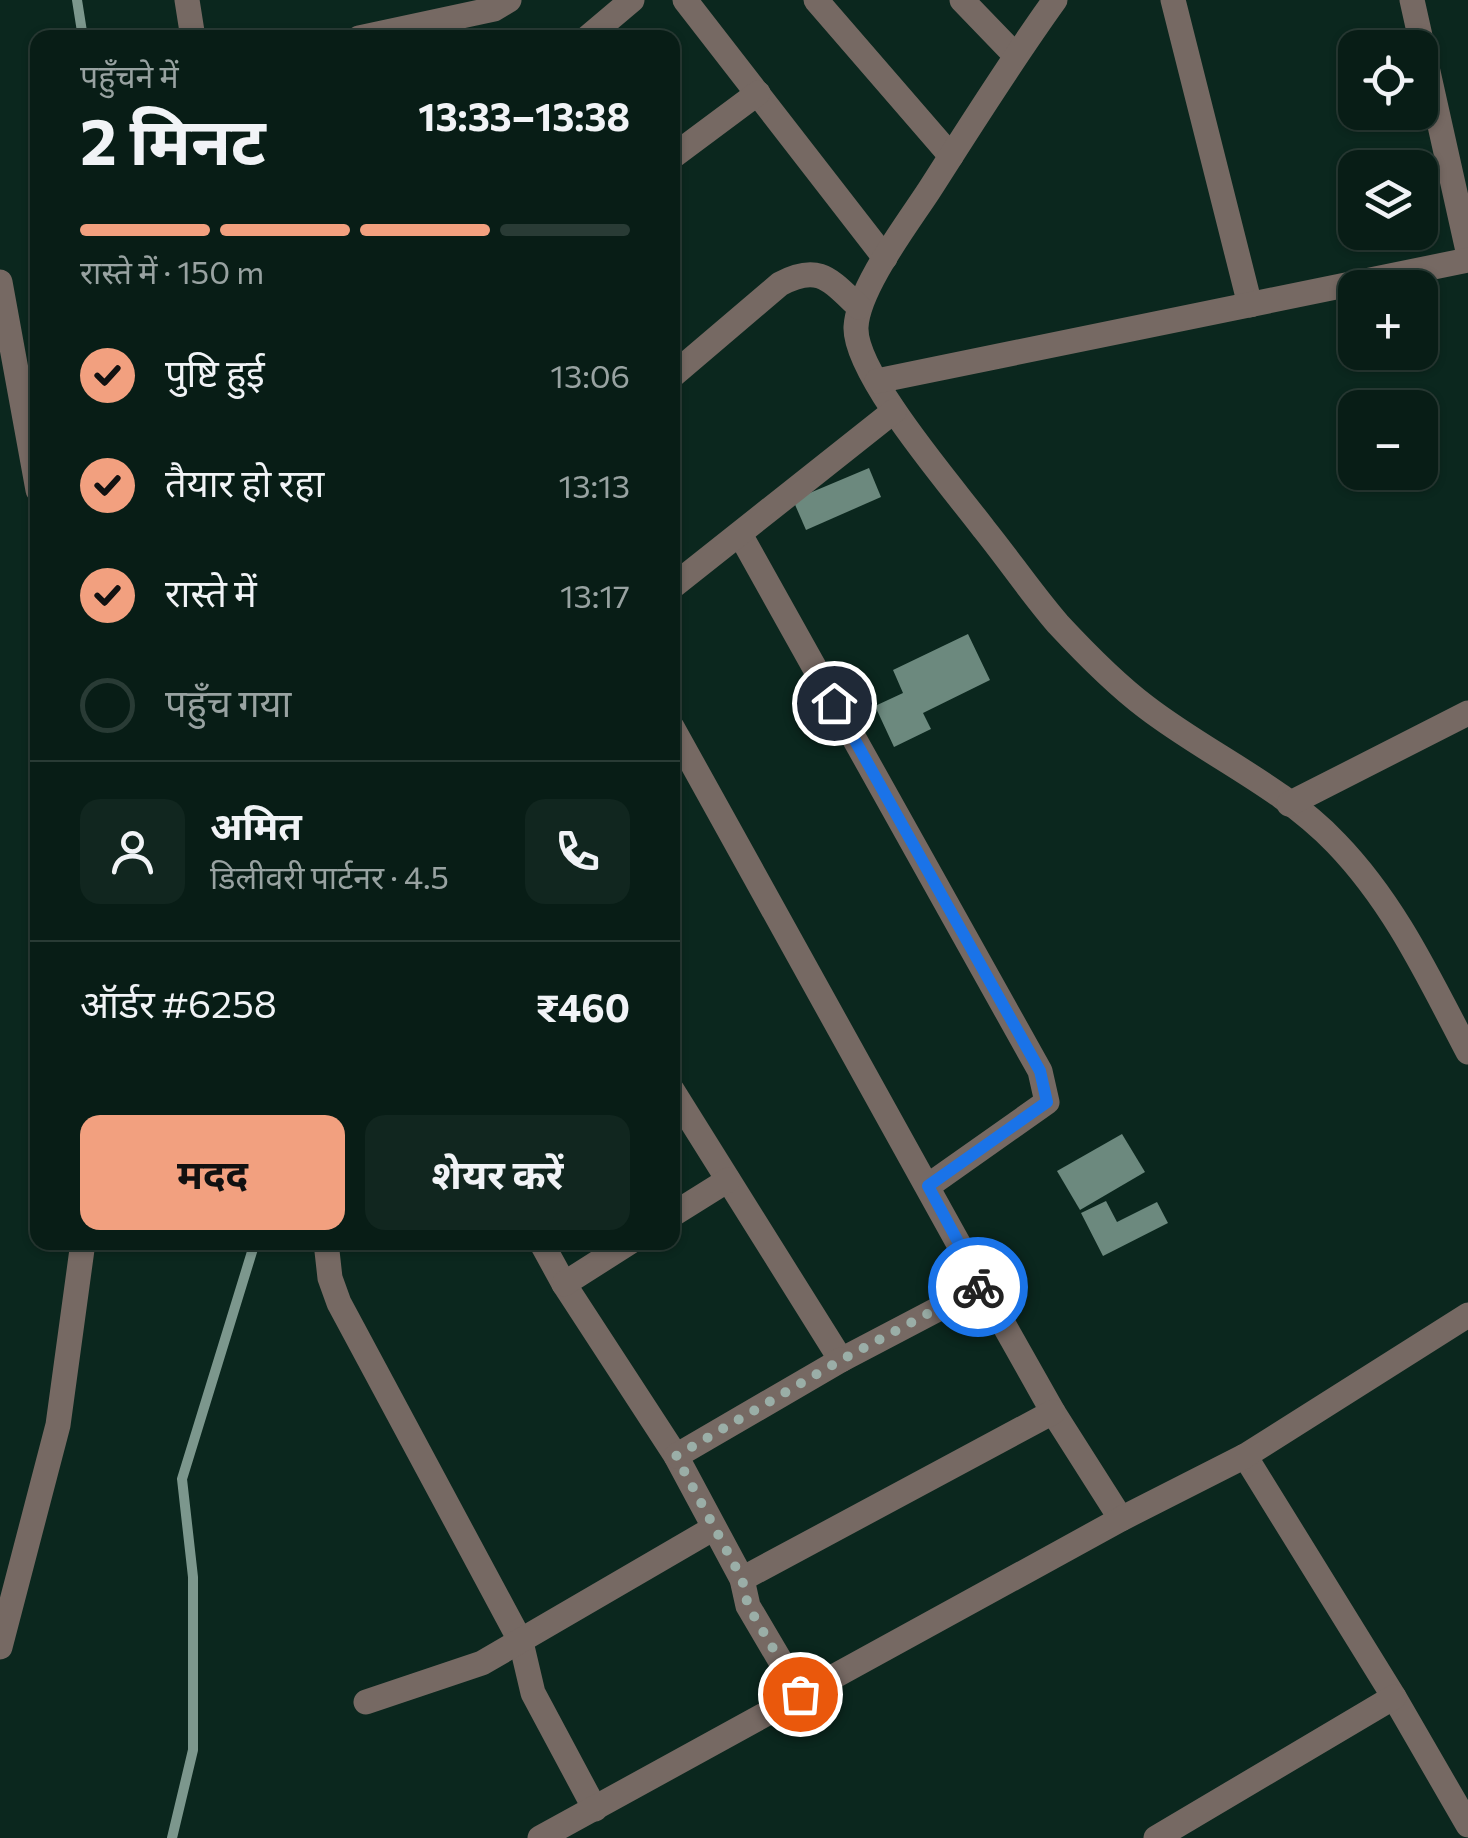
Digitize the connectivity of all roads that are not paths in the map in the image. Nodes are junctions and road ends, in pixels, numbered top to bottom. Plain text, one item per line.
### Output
1 (187, 0) edge
2 (508, 0) edge
3 (632, 0) edge
4 (684, 0) edge
5 (816, 0) edge
6 (962, 0) edge
7 (1055, 0) edge
8 (1174, 0) edge
9 (1412, 0) edge
10 (192, 30) edge
11 (398, 30) edge
12 (596, 30) edge
13 (1015, 55) junction
14 (758, 93) junction
15 (680, 151) edge
16 (951, 156) junction
17 (1468, 251) edge
18 (886, 258) junction
19 (1468, 260) edge
20 (0, 282) edge
21 (1250, 304) junction
22 (859, 308) junction
23 (680, 369) edge
24 (877, 381) junction
25 (894, 412) junction
26 (30, 446) edge
27 (741, 536) junction
28 (680, 582) edge
29 (1468, 714) edge
30 (680, 742) edge
31 (1289, 804) junction
32 (1468, 1052) edge
33 (680, 1103) edge
34 (728, 1180) junction
35 (928, 1186) junction
36 (680, 1210) edge
37 (83, 1250) edge
38 (328, 1250) edge
39 (545, 1250) edge
40 (617, 1250) edge
41 (564, 1284) junction
42 (982, 1286) junction
43 (1468, 1315) edge
44 (841, 1360) junction
45 (1054, 1412) junction
46 (676, 1456) junction
47 (1245, 1456) junction
48 (1120, 1520) junction
49 (714, 1528) junction
50 (742, 1579) junction
51 (521, 1642) junction
52 (0, 1647) edge
53 (800, 1694) junction
54 (1394, 1697) junction
55 (366, 1702) dead end
56 (596, 1809) junction
57 (1468, 1825) edge
58 (1162, 1836) edge
59 (540, 1838) edge

1 - 10 street
2 - 11 street
3 - 12 street
4 - 14 street
5 - 16 street
6 - 13 street
7 - 13 street
8 - 21 street
9 - 17 street
13 - 16 street
14 - 15 street
14 - 18 street
16 - 18 street
18 - 22 street
19 - 21 street
20 - 26 street
21 - 24 street
22 - 23 street
22 - 24 street
24 - 25 street
25 - 27 street
25 - 31 street
27 - 28 street
27 - 35 street
29 - 31 street
30 - 35 street
31 - 32 street
33 - 34 street
34 - 36 street
34 - 44 street
35 - 42 street
37 - 52 street
38 - 51 street
39 - 41 street
40 - 41 street
41 - 46 street
42 - 44 street
42 - 45 street
43 - 47 street
44 - 46 street
45 - 48 street
45 - 50 street
46 - 49 street
47 - 48 street
47 - 54 street
48 - 53 street
49 - 50 street
49 - 51 street
50 - 53 street
51 - 55 street
51 - 56 street
53 - 56 street
54 - 57 street
54 - 58 street
56 - 59 street

